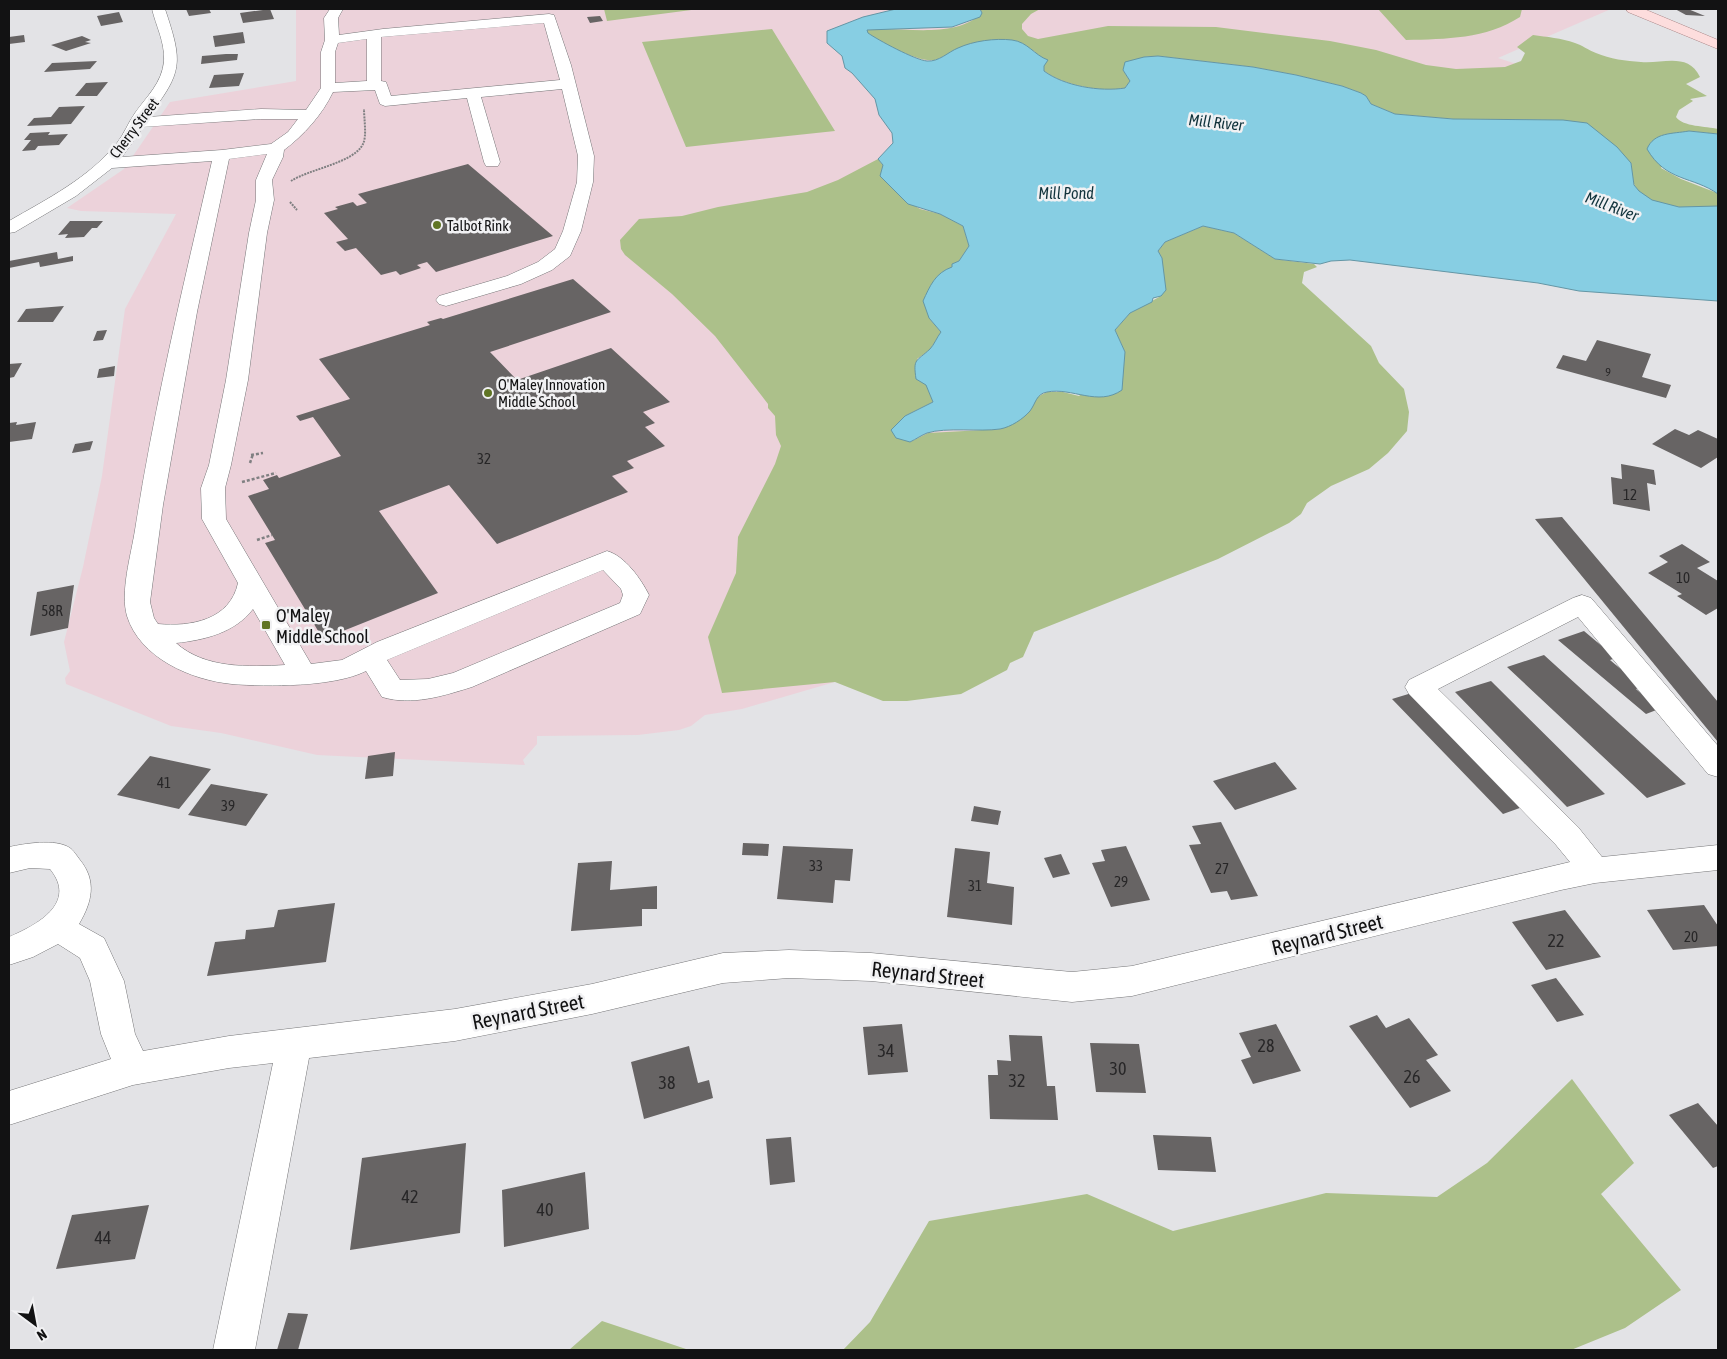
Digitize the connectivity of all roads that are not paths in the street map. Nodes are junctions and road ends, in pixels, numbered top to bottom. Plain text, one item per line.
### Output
1 (158, 9) edge
2 (336, 9) edge
3 (1633, 9) edge
4 (374, 34) junction
5 (332, 40) junction
6 (1718, 45) edge
7 (569, 84) junction
8 (374, 85) junction
9 (328, 88) junction
10 (473, 94) junction
11 (311, 114) junction
12 (137, 123) junction
13 (276, 148) junction
14 (222, 156) junction
15 (492, 162) dead end
16 (108, 163) junction
17 (9, 228) edge
18 (446, 300) dead end
19 (251, 583) junction
20 (150, 633) junction
21 (371, 657) junction
22 (304, 674) junction
23 (1718, 766) edge
24 (1718, 858) edge
25 (9, 860) edge
26 (1595, 870) junction
27 (58, 927) junction
28 (9, 951) edge
29 (294, 1044) junction
30 (133, 1069) junction
31 (9, 1108) edge
32 (234, 1350) edge

1 - 12 street, Cherry Street
2 - 5 street
3 - 6 main road
4 - 5 street
4 - 7 street
4 - 8 street
5 - 9 street
7 - 10 street
7 - 18 street
8 - 9 street
8 - 10 street
9 - 11 street
10 - 15 street
11 - 12 street
11 - 13 street
12 - 16 street, Cherry Street
13 - 14 street
13 - 19 street
14 - 16 street
14 - 20 street
16 - 17 street, Cherry Street
19 - 20 street
19 - 22 street
20 - 22 street
21 - 21 street
21 - 22 street
23 - 26 street
24 - 26 street, Reynard Street
25 - 27 street
26 - 29 street, Reynard Street
27 - 28 street
27 - 30 street
29 - 30 street, Reynard Street
29 - 32 street
30 - 31 street, Reynard Street

